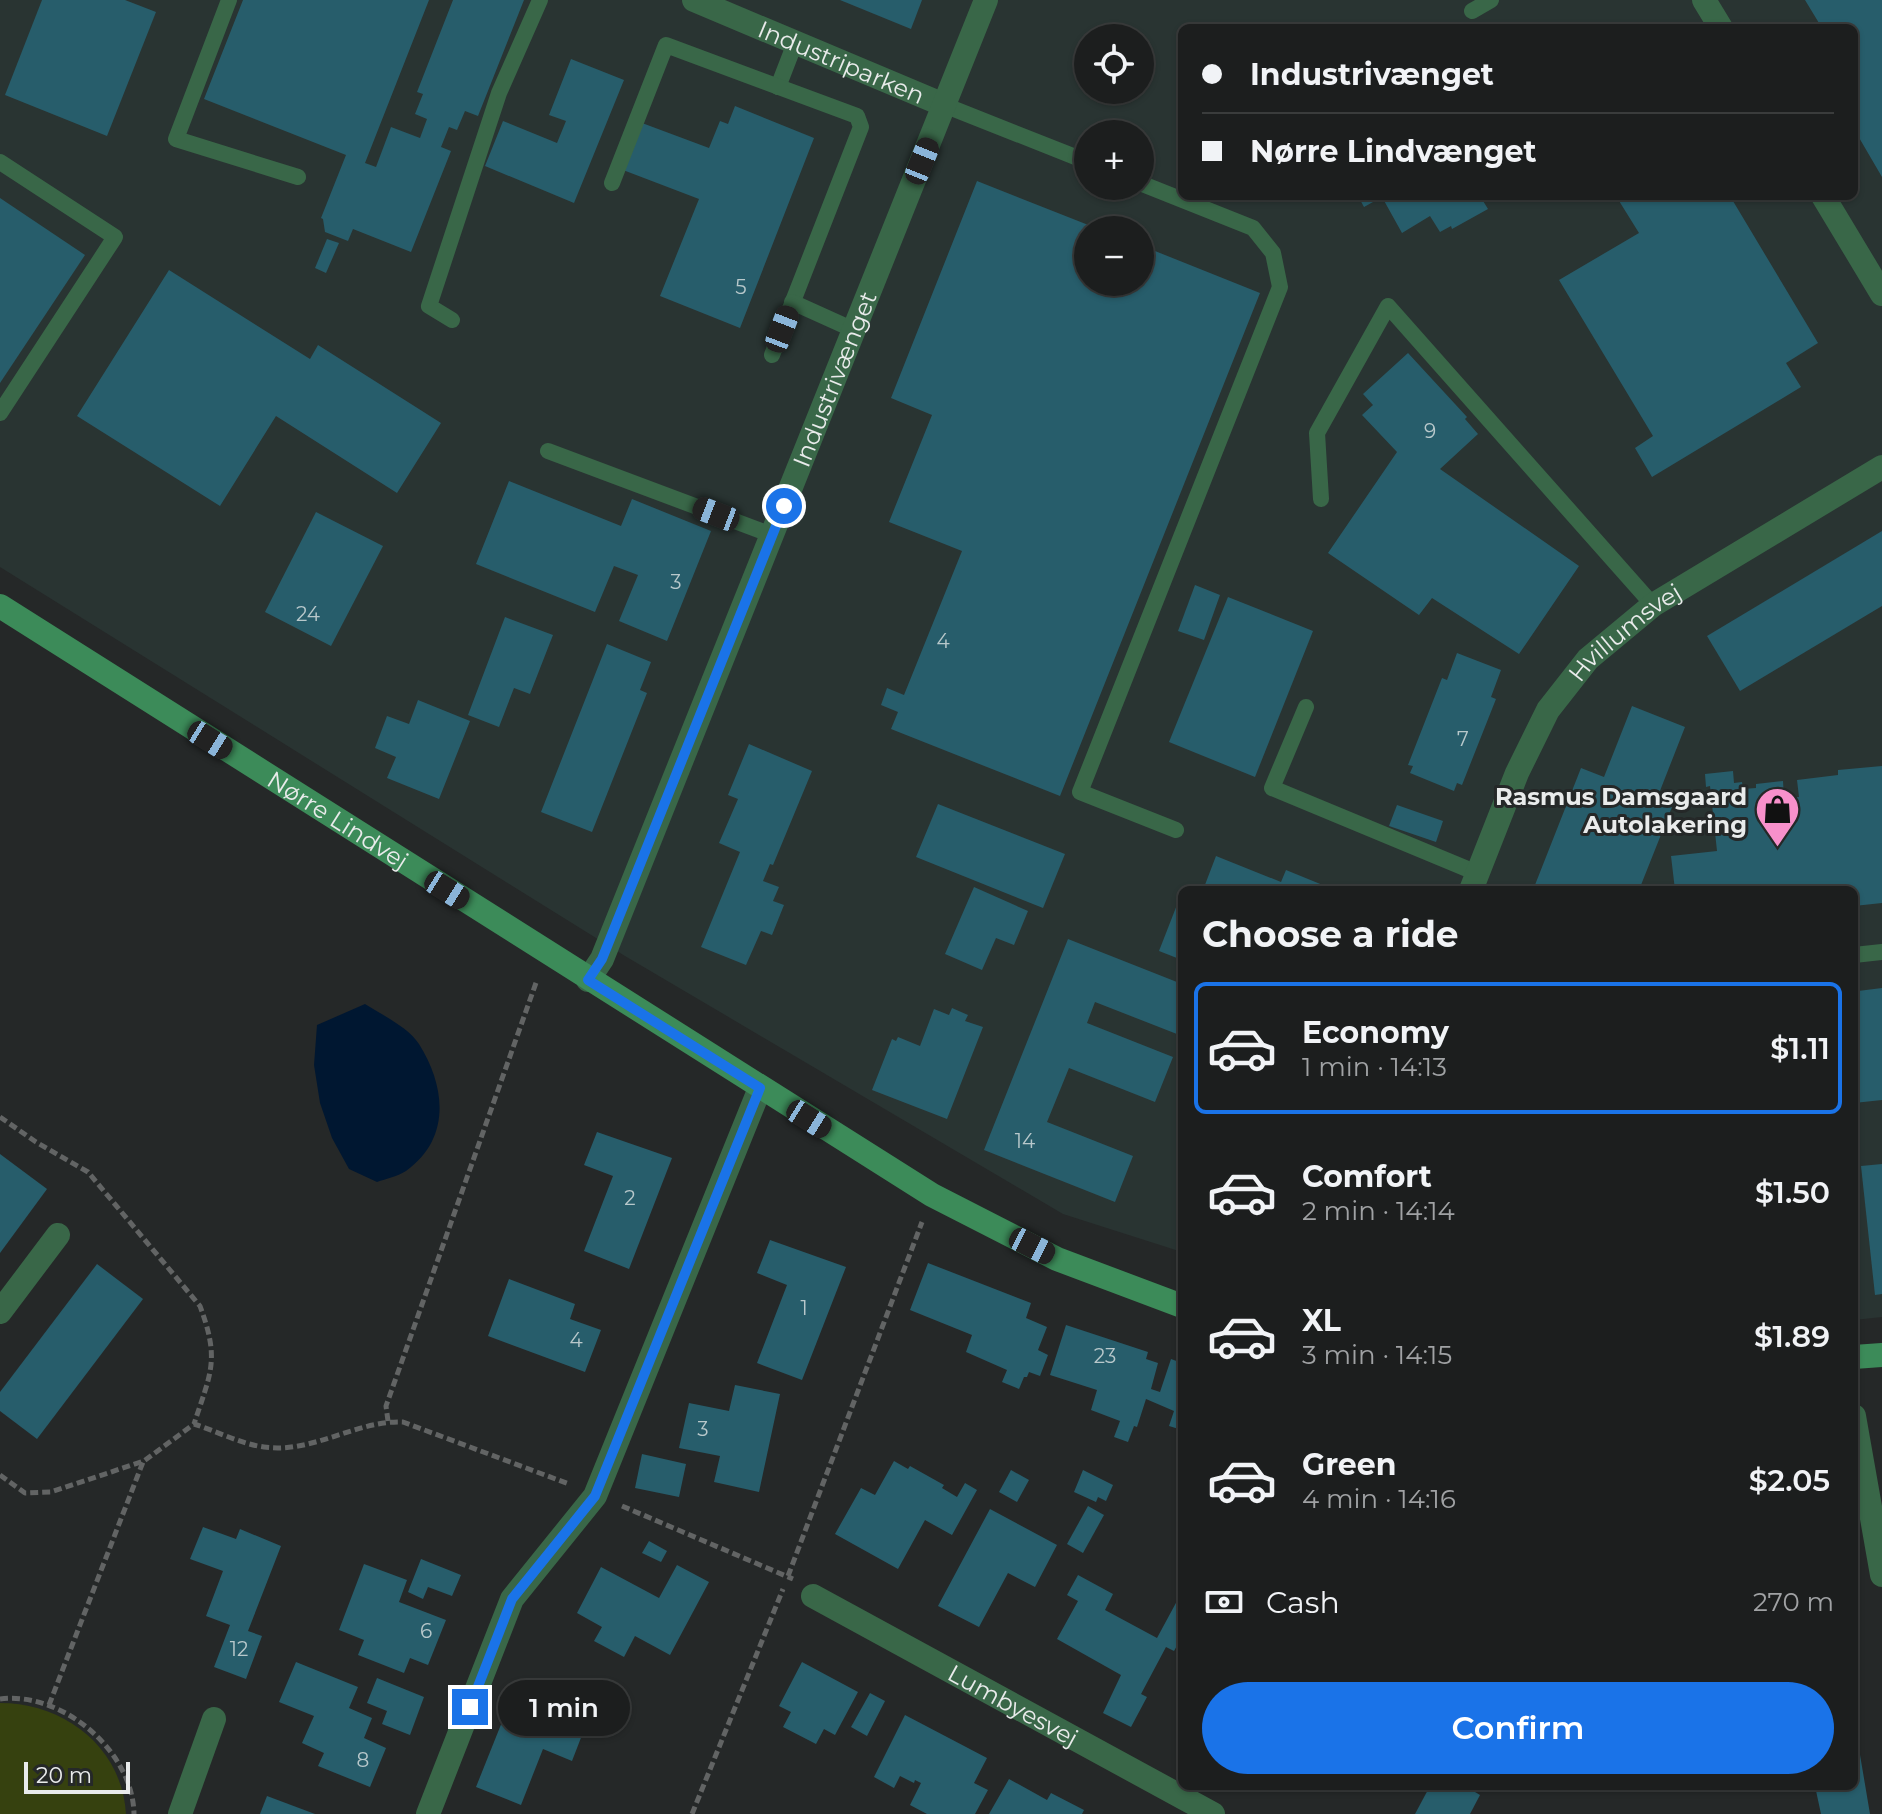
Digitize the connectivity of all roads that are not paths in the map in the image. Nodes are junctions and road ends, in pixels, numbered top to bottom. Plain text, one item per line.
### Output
1 (229, 0) edge
2 (540, 0) edge
3 (694, 0) edge
4 (986, 0) edge
5 (1491, 0) edge
6 (1704, 0) edge
7 (1472, 11) dead end
8 (1719, 24) edge
9 (795, 43) junction
10 (778, 87) junction
11 (944, 105) junction
12 (1074, 156) edge
13 (0, 162) edge
14 (298, 177) dead end
15 (612, 183) dead end
16 (1154, 189) edge
17 (1178, 198) edge
18 (1183, 200) edge
19 (1825, 200) edge
20 (1882, 294) edge
21 (792, 302) junction
22 (452, 320) dead end
23 (854, 330) junction
24 (772, 355) dead end
25 (0, 413) edge
26 (548, 451) dead end
27 (1882, 467) edge
28 (1321, 499) dead end
29 (772, 535) junction
30 (1653, 605) junction
31 (0, 606) edge
32 (1306, 707) dead end
33 (1176, 830) dead end
34 (1474, 882) edge
35 (1882, 952) edge
36 (1858, 955) edge
37 (588, 980) junction
38 (760, 1088) junction
39 (58, 1235) dead end
40 (1178, 1304) edge
41 (0, 1312) edge
42 (1882, 1355) edge
43 (1858, 1357) edge
44 (1858, 1439) edge
45 (1882, 1575) edge
46 (813, 1596) road end
47 (214, 1719) dead end
48 (180, 1814) edge
49 (428, 1814) edge
50 (1213, 1814) edge

1 - 14 lane
2 - 22 lane
3 - 9 street, Industriparken
4 - 11 street, Industrivænget
5 - 7 lane
6 - 8 street
9 - 10 lane
9 - 11 street, Industriparken
10 - 15 lane
10 - 21 lane
11 - 12 lane
11 - 23 street, Industrivænget
13 - 25 lane
16 - 17 lane
18 - 33 lane
19 - 20 street
21 - 23 lane
21 - 24 lane
23 - 29 street, Industrivænget
26 - 29 lane
27 - 30 street, Hvillumsvej
28 - 30 lane
29 - 37 street, Industrivænget
30 - 34 street, Hvillumsvej
31 - 37 street, Nørre Lindvej
32 - 34 lane
35 - 36 lane
37 - 38 street, Nørre Lindvej
38 - 40 street, Nørre Lindvej
38 - 49 street
39 - 41 street
42 - 43 street
44 - 45 street
46 - 50 street, Lumbyesvej
47 - 48 street

